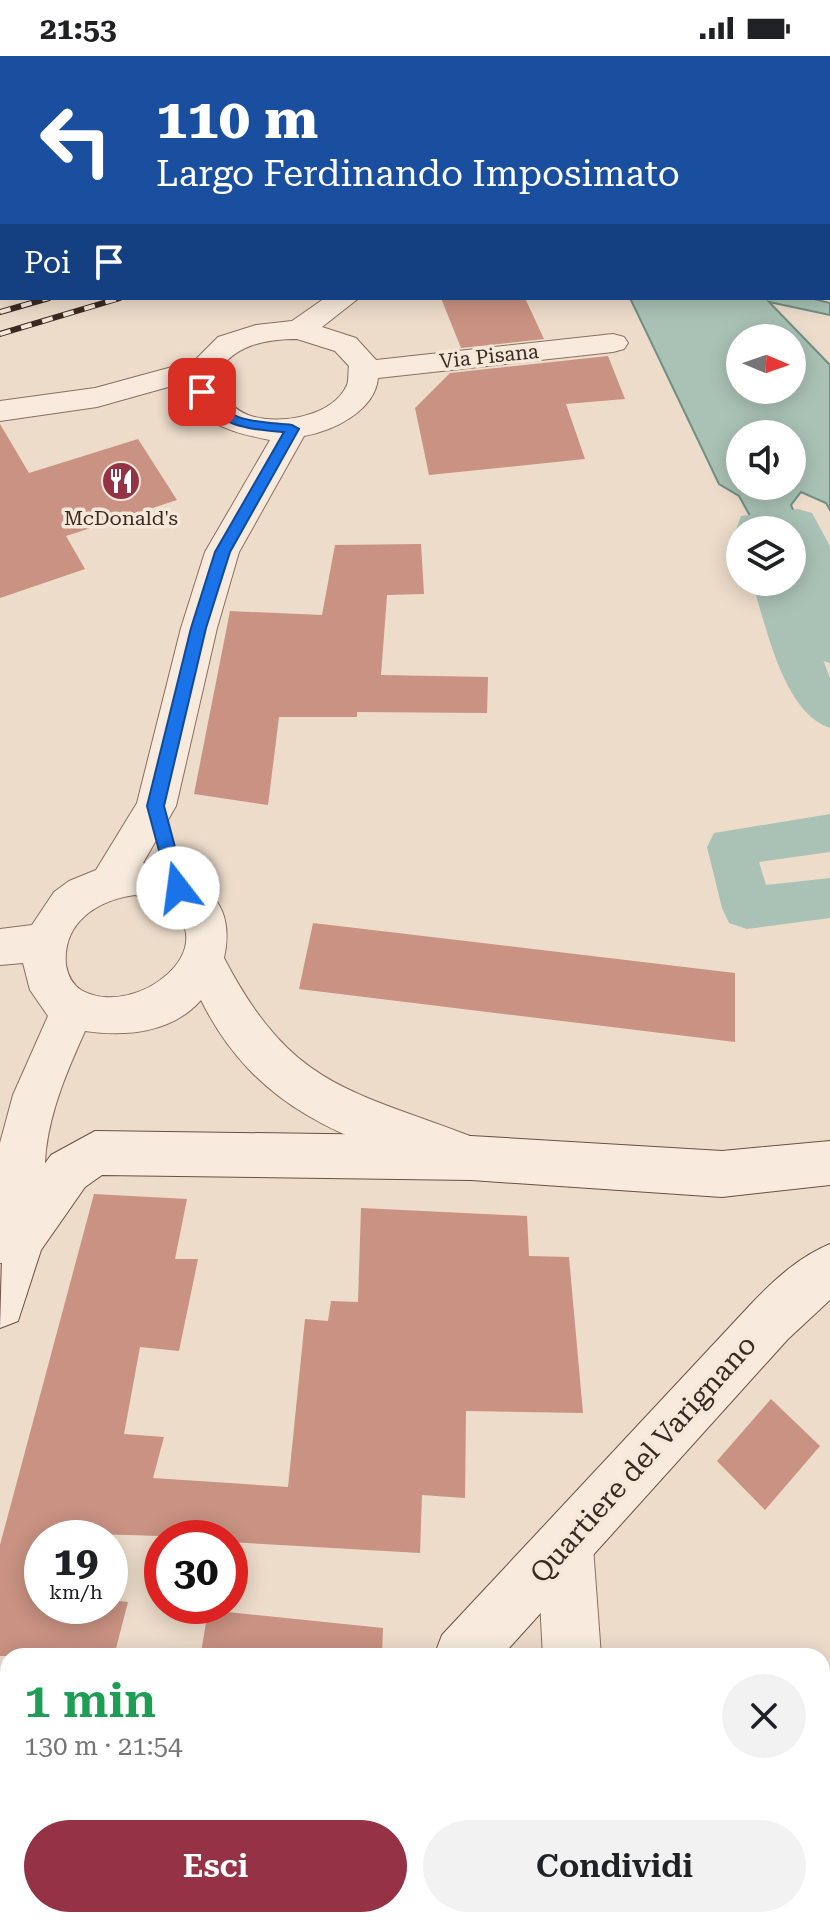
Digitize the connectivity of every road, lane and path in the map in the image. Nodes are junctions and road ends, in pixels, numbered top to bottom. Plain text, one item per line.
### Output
1 (341, 300) edge
2 (299, 330) junction
3 (613, 343) dead end
4 (205, 367) junction
5 (365, 370) junction
6 (97, 397) junction
7 (208, 404) junction
8 (0, 411) edge
9 (241, 424) junction
10 (292, 429) junction
11 (245, 507) junction
12 (156, 806) junction
13 (111, 881) junction
14 (178, 888) junction
15 (45, 942) junction
16 (0, 947) edge
17 (205, 964) junction
18 (73, 1009) junction
19 (471, 1158) junction
20 (830, 1163) edge
21 (10, 1239) edge
22 (830, 1269) edge
23 (0, 1303) edge
24 (565, 1547) junction
25 (470, 1648) edge
26 (571, 1648) edge

1 - 2 street
2 - 4 street
2 - 5 street
3 - 5 street, Via Pisana
4 - 6 street
4 - 7 street
5 - 10 street
6 - 7 street
6 - 8 street
7 - 9 street
9 - 10 street
9 - 11 street
10 - 11 street
11 - 12 street
12 - 13 street
12 - 14 street
13 - 14 street
13 - 15 street
14 - 17 street
15 - 16 street
15 - 18 street
17 - 18 street
17 - 19 street
18 - 21 street
19 - 20 street
19 - 21 street
21 - 23 street
22 - 24 street, Quartiere del Varignano
24 - 25 street, Quartiere del Varignano
24 - 26 street

